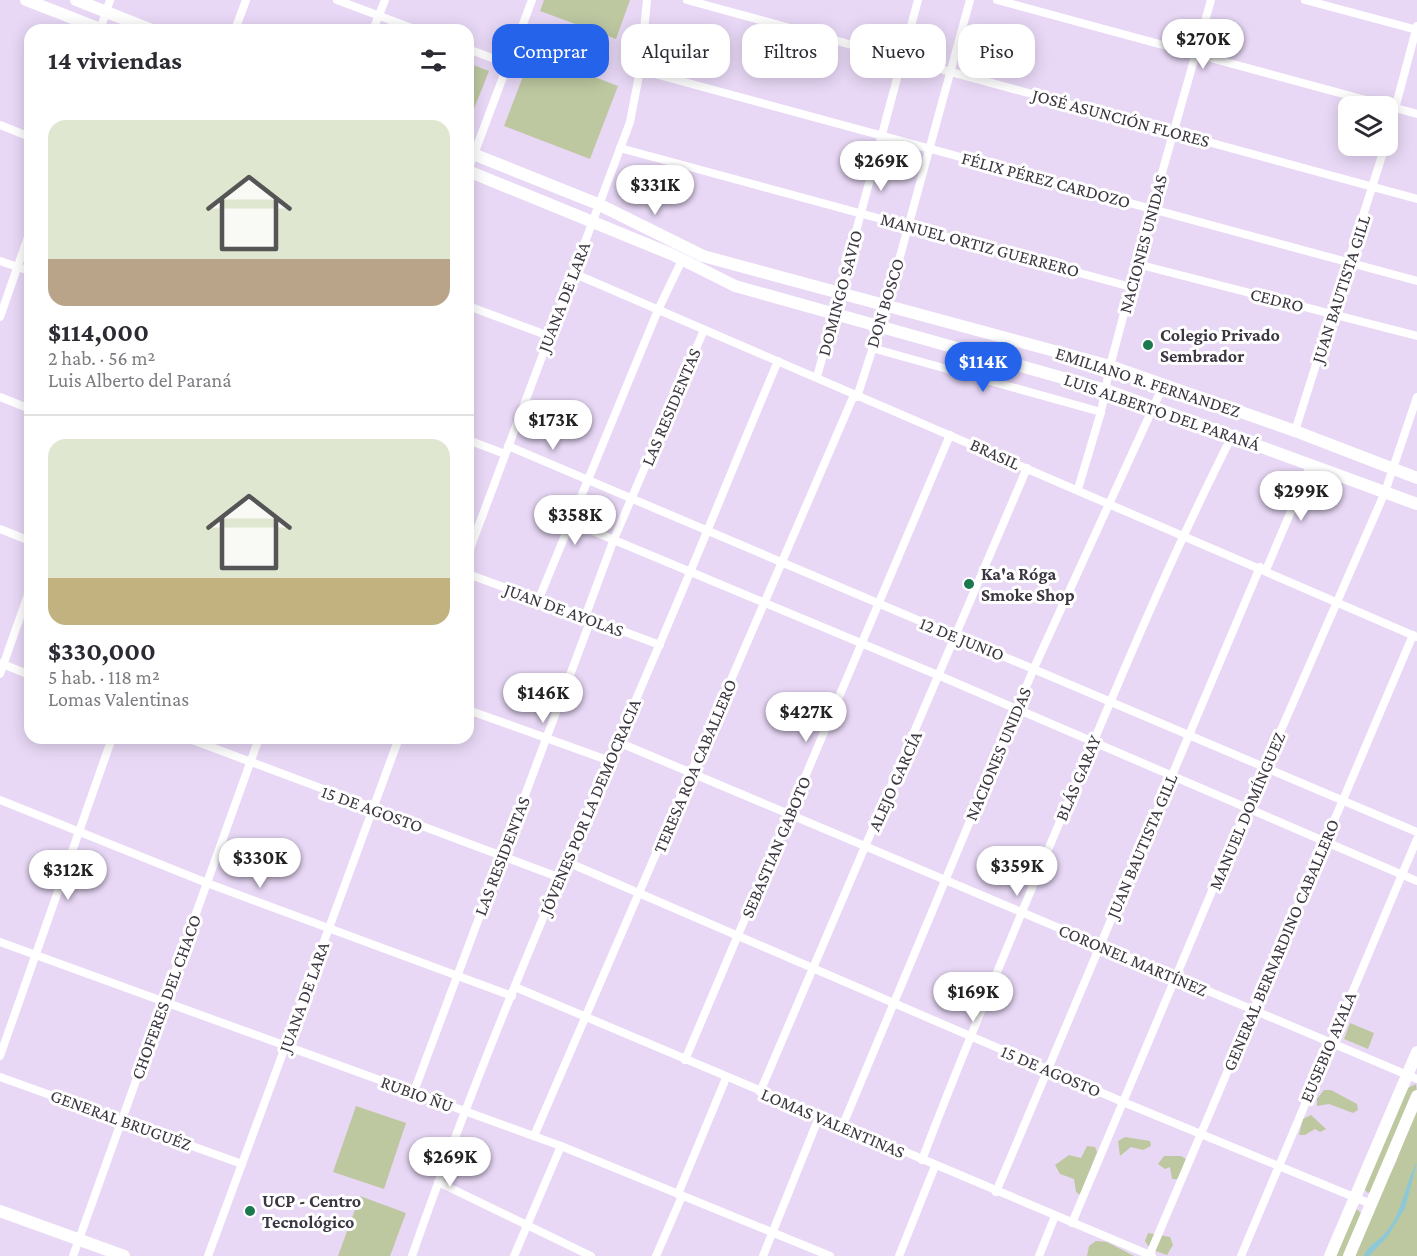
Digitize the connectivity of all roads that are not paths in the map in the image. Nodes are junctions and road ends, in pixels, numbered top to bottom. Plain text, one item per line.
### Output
1 (26, 0) edge
2 (76, 0) edge
3 (246, 0) edge
4 (337, 0) edge
5 (385, 0) edge
6 (532, 0) edge
7 (647, 0) edge
8 (690, 0) edge
9 (918, 0) edge
10 (970, 0) edge
11 (997, 0) edge
12 (1211, 0) edge
13 (1305, 0) edge
14 (108, 6) edge
15 (379, 16) junction
16 (86, 24) edge
17 (103, 24) edge
18 (141, 24) edge
19 (237, 24) edge
20 (376, 24) edge
21 (401, 24) edge
22 (523, 24) edge
23 (645, 24) edge
24 (911, 24) edge
25 (1417, 29) edge
26 (850, 44) edge
27 (474, 51) edge
28 (1195, 54) junction
29 (492, 58) edge
30 (946, 70) edge
31 (951, 71) junction
32 (502, 78) edge
33 (638, 78) edge
34 (669, 78) edge
35 (897, 78) edge
36 (1351, 96) edge
37 (1398, 97) edge
38 (1398, 109) edge
39 (1417, 114) edge
40 (0, 125) edge
41 (1173, 132) junction
42 (24, 135) edge
43 (882, 136) junction
44 (474, 144) edge
45 (620, 148) junction
46 (931, 148) junction
47 (474, 155) edge
48 (1382, 156) edge
49 (474, 173) edge
50 (1373, 187) junction
51 (1417, 199) edge
52 (597, 204) junction
53 (1152, 208) junction
54 (861, 213) junction
55 (592, 222) junction
56 (908, 226) junction
57 (24, 248) edge
58 (682, 260) junction
59 (0, 261) edge
60 (1349, 262) junction
61 (1137, 264) junction
62 (18, 266) junction
63 (24, 268) edge
64 (573, 273) junction
65 (1417, 281) edge
66 (1131, 287) junction
67 (840, 291) junction
68 (887, 304) junction
69 (474, 308) edge
70 (658, 310) junction
71 (834, 313) junction
72 (1332, 314) junction
73 (0, 317) edge
74 (879, 325) junction
75 (704, 330) junction
76 (549, 336) junction
77 (1417, 336) edge
78 (872, 348) junction
79 (778, 361) junction
80 (1110, 366) junction
81 (817, 377) junction
82 (1163, 386) junction
83 (1106, 390) junction
84 (855, 396) junction
85 (0, 397) edge
86 (1417, 397) edge
87 (24, 407) edge
88 (1155, 407) junction
89 (1101, 412) junction
90 (1295, 431) junction
91 (1233, 434) junction
92 (950, 435) junction
93 (474, 442) edge
94 (506, 450) junction
95 (1311, 464) junction
96 (1027, 468) junction
97 (1392, 468) junction
98 (1417, 478) edge
99 (588, 481) junction
100 (1078, 489) junction
101 (1385, 492) junction
102 (631, 499) junction
103 (1109, 503) junction
104 (1417, 504) edge
105 (571, 522) junction
106 (0, 529) edge
107 (706, 531) junction
108 (1182, 534) junction
109 (474, 538) edge
110 (24, 539) edge
111 (614, 539) junction
112 (781, 563) junction
113 (1263, 568) junction
114 (690, 571) junction
115 (474, 576) edge
116 (538, 601) junction
117 (1339, 601) junction
118 (764, 603) junction
119 (879, 604) junction
120 (24, 605) edge
121 (588, 618) junction
122 (1415, 636) edge
123 (957, 637) junction
124 (862, 644) junction
125 (660, 645) junction
126 (2, 663) edge
127 (1034, 668) junction
128 (24, 672) edge
129 (0, 674) edge
130 (940, 676) junction
131 (1111, 701) junction
132 (1016, 709) junction
133 (474, 712) edge
134 (1188, 735) junction
135 (546, 739) junction
136 (618, 742) junction
137 (1093, 742) junction
138 (110, 744) edge
139 (202, 744) edge
140 (257, 744) edge
141 (397, 744) edge
142 (610, 761) junction
143 (250, 764) junction
144 (1265, 767) junction
145 (692, 774) junction
146 (1171, 775) junction
147 (0, 800) edge
148 (1343, 801) junction
149 (1247, 808) junction
150 (373, 809) junction
151 (790, 815) junction
152 (79, 831) junction
153 (1417, 832) edge
154 (1417, 839) edge
155 (1325, 841) junction
156 (866, 846) junction
157 (502, 856) junction
158 (567, 862) junction
159 (1401, 875) junction
160 (558, 877) junction
161 (945, 880) junction
162 (1417, 881) edge
163 (207, 883) junction
164 (641, 895) junction
165 (1022, 913) junction
166 (330, 928) junction
167 (737, 937) junction
168 (0, 942) edge
169 (1100, 946) junction
170 (35, 955) junction
171 (813, 969) junction
172 (458, 974) junction
173 (1176, 979) junction
174 (514, 991) junction
175 (164, 1002) junction
176 (894, 1003) junction
177 (1251, 1011) junction
178 (586, 1018) junction
179 (970, 1036) junction
180 (1330, 1043) junction
181 (286, 1046) junction
182 (0, 1056) edge
183 (1416, 1059) edge
184 (685, 1060) junction
185 (1047, 1069) junction
186 (0, 1077) edge
187 (1412, 1077) edge
188 (726, 1078) junction
189 (760, 1092) junction
190 (413, 1094) junction
191 (1417, 1096) edge
192 (1123, 1102) junction
193 (465, 1112) junction
194 (819, 1117) junction
195 (122, 1121) junction
196 (842, 1126) junction
197 (1201, 1133) junction
198 (534, 1136) junction
199 (561, 1146) junction
200 (922, 1160) junction
201 (242, 1164) junction
202 (1278, 1165) junction
203 (935, 1166) junction
204 (438, 1182) junction
205 (996, 1192) junction
206 (680, 1195) junction
207 (1355, 1198) junction
208 (1371, 1204) junction
209 (0, 1211) edge
210 (1055, 1216) junction
211 (1072, 1223) junction
212 (527, 1225) junction
213 (772, 1232) junction
214 (79, 1240) junction
215 (73, 1256) edge
216 (124, 1256) edge
217 (208, 1256) edge
218 (412, 1256) edge
219 (514, 1256) edge
220 (591, 1256) edge
221 (656, 1256) edge
222 (763, 1256) edge
223 (830, 1256) edge
224 (899, 1256) edge
225 (1039, 1256) edge
226 (1150, 1256) edge
227 (1240, 1256) edge
228 (1330, 1256) edge
229 (1349, 1256) edge

1 - 16 main road
2 - 14 main road
3 - 19 street
4 - 15 street
5 - 15 street
6 - 22 street
7 - 23 street, JUANA DE LARA
8 - 26 street, JOSÉ ASUNCIÓN FLORES
9 - 24 street, DOMINGO SAVIO
10 - 31 street, DON BOSCO
11 - 28 street
12 - 28 street, NACIONES UNIDAS
13 - 25 street
14 - 17 street
14 - 18 main road
15 - 20 street
15 - 21 street
25 - 37 street
27 - 29 street
28 - 36 street
28 - 41 street, NACIONES UNIDAS
30 - 31 street, JOSÉ ASUNCIÓN FLORES
31 - 41 street, JOSÉ ASUNCIÓN FLORES
31 - 46 street, DON BOSCO
32 - 44 street
33 - 45 street, JUANA DE LARA
34 - 43 street, FÉLIX PÉREZ CARDOZO
35 - 43 street, DOMINGO SAVIO
38 - 39 street
40 - 42 street
41 - 50 street, JOSÉ ASUNCIÓN FLORES
41 - 53 street, NACIONES UNIDAS
43 - 46 street, FÉLIX PÉREZ CARDOZO
43 - 54 street, DOMINGO SAVIO
45 - 52 street, JUANA DE LARA
45 - 54 street, MANUEL ORTIZ GUERRERO
46 - 53 street, FÉLIX PÉREZ CARDOZO
46 - 56 street, DON BOSCO
47 - 52 main road, EMILIANO R. FERNANDEZ
48 - 50 street, JUAN BAUTISTA GILL
49 - 55 main road, LUIS ALBERTO DEL PARANÁ
50 - 51 street, JOSÉ ASUNCIÓN FLORES
50 - 60 street, JUAN BAUTISTA GILL
52 - 55 street, JUANA DE LARA
52 - 67 main road, EMILIANO R. FERNANDEZ
53 - 60 street, FÉLIX PÉREZ CARDOZO
53 - 61 street, NACIONES UNIDAS
54 - 56 street, MANUEL ORTIZ GUERRERO
54 - 67 street, DOMINGO SAVIO
55 - 58 main road, LUIS ALBERTO DEL PARANÁ
55 - 64 street, JUANA DE LARA
56 - 66 street, MANUEL ORTIZ GUERRERO
56 - 68 street, DON BOSCO
57 - 62 street
58 - 70 street
58 - 71 main road, LUIS ALBERTO DEL PARANÁ
59 - 62 street
60 - 65 street, FÉLIX PÉREZ CARDOZO
60 - 72 street, JUAN BAUTISTA GILL
61 - 66 street, NACIONES UNIDAS
61 - 72 street, CEDRO
62 - 63 street
62 - 73 street
64 - 70 street, BRASIL
64 - 76 street, JUANA DE LARA
66 - 80 street, NACIONES UNIDAS
67 - 68 main road, EMILIANO R. FERNANDEZ
67 - 71 street, DOMINGO SAVIO
68 - 74 street, DON BOSCO
68 - 80 main road, EMILIANO R. FERNANDEZ
69 - 76 street
70 - 75 street, BRASIL
70 - 99 street
71 - 74 main road, LUIS ALBERTO DEL PARANÁ
71 - 81 street, DOMINGO SAVIO
72 - 77 street, CEDRO
72 - 90 street, JUAN BAUTISTA GILL
74 - 78 street, DON BOSCO
74 - 83 main road, LUIS ALBERTO DEL PARANÁ
75 - 79 street, BRASIL
75 - 102 street, LAS RESIDENTAS
76 - 94 street, JUANA DE LARA
78 - 84 street, DON BOSCO
78 - 89 street
79 - 81 street, BRASIL
79 - 107 street, JÓVENES POR LA DEMOCRACIA
80 - 82 main road, EMILIANO R. FERNANDEZ
80 - 83 street, NACIONES UNIDAS
81 - 84 street, BRASIL
82 - 88 street, NACIONES UNIDAS
82 - 90 main road, EMILIANO R. FERNANDEZ
83 - 88 main road, LUIS ALBERTO DEL PARANÁ
83 - 89 street, NACIONES UNIDAS
84 - 92 street, BRASIL
84 - 112 street, TERESA ROA CABALLERO
85 - 87 street
86 - 97 street, MANUEL DOMÍNGUEZ
88 - 91 main road, LUIS ALBERTO DEL PARANÁ
88 - 103 street, NACIONES UNIDAS
89 - 100 street, NACIONES UNIDAS
90 - 97 main road, EMILIANO R. FERNANDEZ
91 - 95 main road, LUIS ALBERTO DEL PARANÁ
91 - 108 street, BLÁS GARAY
92 - 96 street, BRASIL
92 - 119 street, SEBASTIAN GABOTO
93 - 94 street, 12 DE JUNIO
94 - 99 street, 12 DE JUNIO
94 - 109 street, JUANA DE LARA
95 - 101 main road, LUIS ALBERTO DEL PARANÁ
95 - 113 street, JUAN BAUTISTA GILL
96 - 100 street, BRASIL
96 - 123 street, ALEJO GARCÍA
97 - 98 main road, EMILIANO R. FERNANDEZ
97 - 101 street, MANUEL DOMÍNGUEZ
99 - 102 street, 12 DE JUNIO
99 - 105 street
100 - 103 street, BRASIL
101 - 104 main road, LUIS ALBERTO DEL PARANÁ
101 - 117 street, MANUEL DOMÍNGUEZ
102 - 107 street, 12 DE JUNIO
102 - 111 street, LAS RESIDENTAS
103 - 108 street, BRASIL
103 - 127 street, NACIONES UNIDAS
105 - 111 street
105 - 116 street
106 - 110 street
107 - 112 street, 12 DE JUNIO
107 - 114 street, JÓVENES POR LA DEMOCRACIA
108 - 113 street, BRASIL
108 - 131 street, BLÁS GARAY
111 - 114 street
111 - 121 street, LAS RESIDENTAS
112 - 118 street, TERESA ROA CABALLERO
112 - 119 street, 12 DE JUNIO
113 - 117 street, BRASIL
113 - 134 street, JUAN BAUTISTA GILL
114 - 118 street
114 - 125 street, JÓVENES POR LA DEMOCRACIA
115 - 116 street, JUAN DE AYOLAS
116 - 121 street, JUAN DE AYOLAS
117 - 122 street, BRASIL
117 - 144 street, MANUEL DOMÍNGUEZ
118 - 124 street
118 - 145 street, TERESA ROA CABALLERO
119 - 123 street, 12 DE JUNIO
119 - 124 street, SEBASTIAN GABOTO
120 - 126 street
121 - 125 street, JUAN DE AYOLAS
121 - 135 street, LAS RESIDENTAS
122 - 148 street, GENERAL BERNARDINO CABALLERO
123 - 127 street, 12 DE JUNIO
123 - 130 street, ALEJO GARCÍA
124 - 130 street
124 - 151 street, SEBASTIAN GABOTO
125 - 136 street, JÓVENES POR LA DEMOCRACIA
126 - 128 street
126 - 129 street
127 - 131 street, 12 DE JUNIO
127 - 132 street, NACIONES UNIDAS
130 - 132 street
130 - 156 street, ALEJO GARCÍA
131 - 134 street, 12 DE JUNIO
131 - 137 street, BLÁS GARAY
132 - 137 street
132 - 161 street, NACIONES UNIDAS
133 - 135 street
134 - 144 street, 12 DE JUNIO
134 - 146 street, JUAN BAUTISTA GILL
135 - 142 street
135 - 157 street, LAS RESIDENTAS
136 - 142 street, JÓVENES POR LA DEMOCRACIA
136 - 145 street, CORONEL MARTÍNEZ
137 - 146 street
137 - 165 street, BLÁS GARAY
138 - 152 street
139 - 143 street, 15 DE AGOSTO
140 - 143 street, CHOFERES DEL CHACO
141 - 150 street, JUANA DE LARA
142 - 158 street, JÓVENES POR LA DEMOCRACIA
143 - 150 street, 15 DE AGOSTO
143 - 163 street, CHOFERES DEL CHACO
144 - 148 street, 12 DE JUNIO
144 - 149 street, MANUEL DOMÍNGUEZ
145 - 151 street, CORONEL MARTÍNEZ
145 - 164 street, TERESA ROA CABALLERO
146 - 149 street
146 - 169 street, JUAN BAUTISTA GILL
147 - 152 street, LOMAS VALENTINAS
148 - 153 street, 12 DE JUNIO
148 - 155 street, GENERAL BERNARDINO CABALLERO
149 - 155 street
149 - 173 street, MANUEL DOMÍNGUEZ
150 - 157 street, 15 DE AGOSTO
150 - 166 street, JUANA DE LARA
151 - 156 street, CORONEL MARTÍNEZ
151 - 167 street, SEBASTIAN GABOTO
152 - 163 street, LOMAS VALENTINAS
152 - 170 street
154 - 159 street, EUSEBIO AYALA
155 - 159 street
155 - 177 street, GENERAL BERNARDINO CABALLERO
156 - 161 street, CORONEL MARTÍNEZ
156 - 171 street, ALEJO GARCÍA
157 - 160 street, 15 DE AGOSTO
157 - 172 street, LAS RESIDENTAS
158 - 160 street, JÓVENES POR LA DEMOCRACIA
158 - 164 street, 15 DE AGOSTO
159 - 162 street
159 - 180 street, EUSEBIO AYALA
160 - 174 street, JÓVENES POR LA DEMOCRACIA
161 - 165 street, CORONEL MARTÍNEZ
161 - 176 street, NACIONES UNIDAS
163 - 166 street, LOMAS VALENTINAS
163 - 175 street, CHOFERES DEL CHACO
164 - 167 street, 15 DE AGOSTO
164 - 178 street, TERESA ROA CABALLERO
165 - 169 street, CORONEL MARTÍNEZ
165 - 179 street, BLÁS GARAY
166 - 172 street, LOMAS VALENTINAS
166 - 181 street, JUANA DE LARA
167 - 171 street, 15 DE AGOSTO
167 - 184 street, SEBASTIAN GABOTO
168 - 170 street, RUBIO ÑU
169 - 173 street, CORONEL MARTÍNEZ
169 - 185 street, JUAN BAUTISTA GILL
170 - 175 street, RUBIO ÑU
170 - 182 street
171 - 176 street, 15 DE AGOSTO
171 - 189 street, ALEJO GARCÍA
172 - 174 street, LOMAS VALENTINAS
172 - 190 street, LAS RESIDENTAS
173 - 177 street, CORONEL MARTÍNEZ
173 - 192 street, MANUEL DOMÍNGUEZ
174 - 178 street, LOMAS VALENTINAS
174 - 193 street, JÓVENES POR LA DEMOCRACIA
175 - 181 street, RUBIO ÑU
175 - 195 street, CHOFERES DEL CHACO
176 - 179 street, 15 DE AGOSTO
176 - 196 street, NACIONES UNIDAS
177 - 180 street, CORONEL MARTÍNEZ
177 - 197 street, GENERAL BERNARDINO CABALLERO
178 - 184 street, LOMAS VALENTINAS
178 - 198 street, TERESA ROA CABALLERO
179 - 185 street, 15 DE AGOSTO
179 - 200 street, BLÁS GARAY
180 - 187 street, CORONEL MARTÍNEZ
180 - 202 street, EUSEBIO AYALA
181 - 190 street, RUBIO ÑU
181 - 201 street, JUANA DE LARA
183 - 187 main road
184 - 188 street, LOMAS VALENTINAS
185 - 192 street, 15 DE AGOSTO
185 - 205 street, JUAN BAUTISTA GILL
186 - 195 street, GENERAL BRUGUÉZ
187 - 207 main road
188 - 189 street, LOMAS VALENTINAS
188 - 206 street
189 - 194 street, LOMAS VALENTINAS
190 - 193 street, RUBIO ÑU
191 - 208 main road
192 - 197 street, 15 DE AGOSTO
192 - 211 street, MANUEL DOMÍNGUEZ
193 - 198 street, RUBIO ÑU
193 - 204 street, JÓVENES POR LA DEMOCRACIA
194 - 196 street, LOMAS VALENTINAS
194 - 213 street
195 - 201 street, GENERAL BRUGUÉZ
195 - 214 street, CHOFERES DEL CHACO
196 - 200 street, LOMAS VALENTINAS
197 - 202 street, 15 DE AGOSTO
197 - 226 street, GENERAL BERNARDINO CABALLERO
198 - 199 street, RUBIO ÑU
199 - 206 street, RUBIO ÑU
199 - 212 street
200 - 203 street, LOMAS VALENTINAS
201 - 217 street, JUANA DE LARA
202 - 207 street, 15 DE AGOSTO
202 - 227 street, EUSEBIO AYALA
203 - 205 street, LOMAS VALENTINAS
203 - 224 street
204 - 212 street
204 - 218 street, JÓVENES POR LA DEMOCRACIA
205 - 210 street, LOMAS VALENTINAS
206 - 213 street, RUBIO ÑU
206 - 221 street
207 - 208 street, 15 DE AGOSTO
207 - 228 main road
208 - 229 main road
209 - 214 main road
210 - 211 street, LOMAS VALENTINAS
210 - 225 street
211 - 226 street, LOMAS VALENTINAS
212 - 219 street
212 - 220 street
213 - 222 street
213 - 223 street, RUBIO ÑU
214 - 215 street, CHOFERES DEL CHACO
214 - 216 main road

